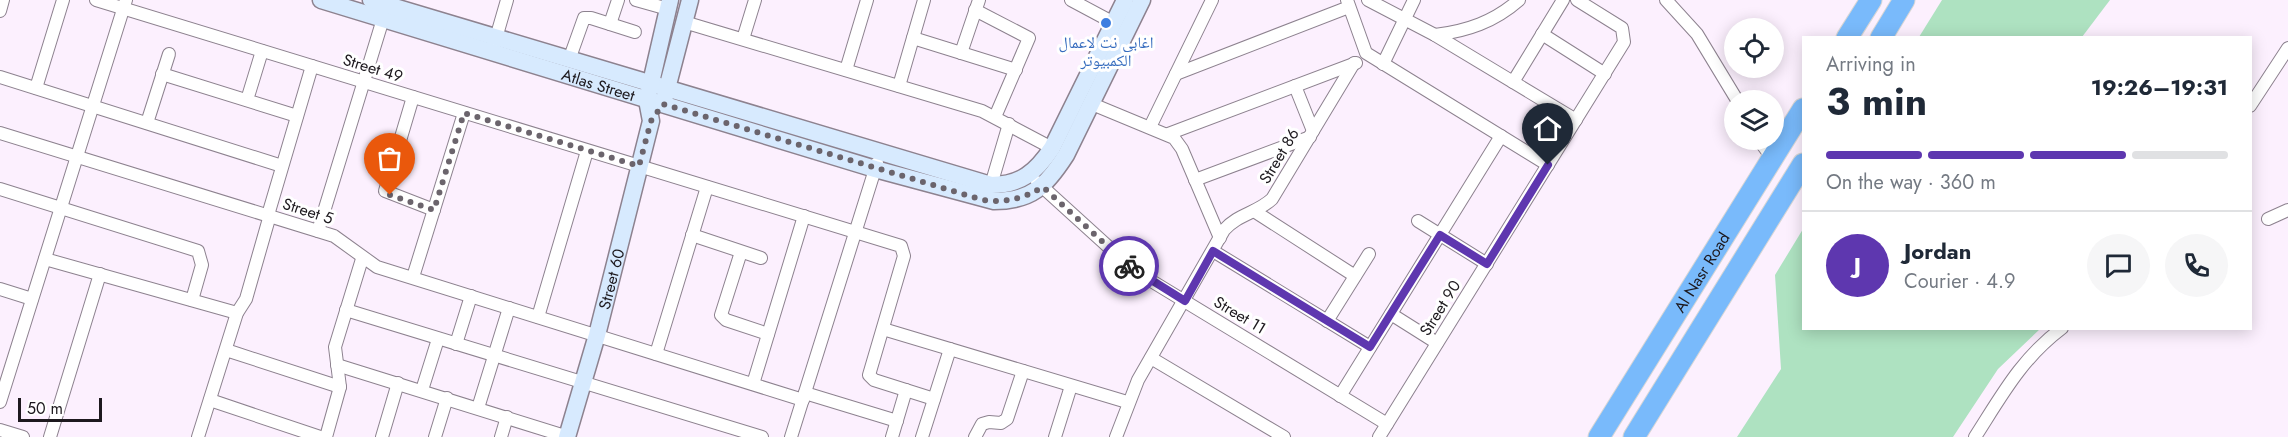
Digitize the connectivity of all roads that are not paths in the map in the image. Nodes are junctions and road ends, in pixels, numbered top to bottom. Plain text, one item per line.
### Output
1 (3, 0) edge
2 (63, 0) edge
3 (96, 0) edge
4 (321, 0) edge
5 (507, 0) edge
6 (618, 0) edge
7 (636, 0) edge
8 (690, 0) edge
9 (755, 0) edge
10 (867, 0) edge
11 (924, 0) edge
12 (1071, 0) edge
13 (1125, 0) edge
14 (1142, 0) edge
15 (1368, 0) edge
16 (1414, 0) edge
17 (1519, 0) edge
18 (1563, 0) edge
19 (1577, 0) edge
20 (1666, 0) edge
21 (1871, 0) edge
22 (1904, 0) edge
23 (1213, 1) edge
24 (1348, 3) edge
25 (125, 4) edge
26 (366, 4) edge
27 (669, 4) edge
28 (977, 5) edge
29 (390, 8) edge
30 (0, 11) edge
31 (1405, 19) junction
32 (684, 22) junction
33 (1114, 23) junction
34 (610, 24) junction
35 (635, 32) dead end
36 (1542, 34) junction
37 (1435, 35) junction
38 (1848, 36) edge
39 (1882, 36) edge
40 (913, 38) junction
41 (743, 39) junction
42 (494, 45) junction
43 (2288, 48) edge
44 (262, 51) junction
45 (961, 53) junction
46 (169, 54) dead end
47 (1371, 57) junction
48 (569, 60) junction
49 (1354, 63) junction
50 (1383, 64) junction
51 (312, 66) junction
52 (846, 70) junction
53 (1016, 70) junction
54 (162, 74) junction
55 (1176, 74) junction
56 (1605, 74) junction
57 (0, 77) edge
58 (364, 82) junction
59 (1513, 82) junction
60 (899, 86) junction
61 (1295, 86) junction
62 (36, 88) junction
63 (1731, 90) edge
64 (657, 95) junction
65 (413, 97) junction
66 (247, 100) junction
67 (2252, 103) edge
68 (1092, 104) junction
69 (93, 106) junction
70 (1802, 111) edge
71 (464, 113) junction
72 (297, 116) junction
73 (995, 117) junction
74 (1576, 120) junction
75 (147, 123) junction
76 (1009, 124) junction
77 (1150, 127) junction
78 (0, 134) edge
79 (1168, 134) junction
80 (1312, 134) junction
81 (1501, 136) junction
82 (1766, 150) edge
83 (587, 151) junction
84 (1059, 152) junction
85 (77, 156) junction
86 (1772, 158) junction
87 (878, 161) junction
88 (1548, 165) junction
89 (282, 166) junction
90 (639, 166) junction
91 (1802, 166) edge
92 (1030, 175) junction
93 (1195, 180) junction
94 (991, 185) junction
95 (707, 187) junction
96 (1043, 187) junction
97 (1, 192) edge
98 (61, 208) junction
99 (434, 210) junction
100 (2288, 210) edge
101 (1254, 211) junction
102 (269, 215) junction
103 (804, 216) junction
104 (2268, 219) dead end
105 (1418, 221) dead end
106 (318, 231) junction
107 (856, 232) junction
108 (692, 235) junction
109 (1440, 235) junction
110 (1220, 238) junction
111 (1213, 251) junction
112 (741, 252) junction
113 (1369, 254) dead end
114 (761, 258) dead end
115 (45, 259) junction
116 (363, 259) junction
117 (1487, 264) junction
118 (100, 274) junction
119 (1355, 276) junction
120 (413, 277) junction
121 (0, 289) edge
122 (471, 296) junction
123 (32, 299) junction
124 (192, 300) junction
125 (1185, 301) junction
126 (509, 308) junction
127 (346, 310) junction
128 (237, 313) junction
129 (1391, 314) junction
130 (538, 317) junction
131 (1327, 321) junction
132 (883, 329) junction
133 (2060, 330) edge
134 (768, 334) junction
135 (597, 335) junction
136 (438, 339) junction
137 (456, 344) junction
138 (1437, 344) junction
139 (1370, 347) junction
140 (950, 349) junction
141 (226, 350) junction
142 (656, 354) junction
143 (494, 356) junction
144 (1150, 358) junction
145 (337, 365) junction
146 (5, 371) edge
147 (1023, 371) junction
148 (583, 382) junction
149 (398, 383) junction
150 (753, 384) junction
151 (1071, 386) junction
152 (340, 387) junction
153 (422, 390) junction
154 (906, 390) junction
155 (804, 396) junction
156 (1340, 396) junction
157 (447, 398) junction
158 (934, 399) junction
159 (210, 400) junction
160 (0, 402) edge
161 (1127, 402) junction
162 (478, 408) junction
163 (507, 417) junction
164 (897, 421) junction
165 (1387, 424) junction
166 (0, 430) edge
167 (1608, 432) edge
168 (23, 437) edge
169 (50, 437) edge
170 (198, 437) edge
171 (320, 437) edge
172 (326, 437) edge
173 (382, 437) edge
174 (435, 437) edge
175 (501, 437) edge
176 (567, 437) edge
177 (762, 437) edge
178 (791, 437) edge
179 (892, 437) edge
180 (922, 437) edge
181 (975, 437) edge
182 (1055, 437) edge
183 (1116, 437) edge
184 (1284, 437) edge
185 (1379, 437) edge
186 (1634, 437) edge
187 (1975, 437) edge

1 - 30 street
2 - 62 street
3 - 25 street, Street 49
4 - 26 street, Atlas Street
5 - 42 street
6 - 34 street
7 - 27 street
8 - 32 street
9 - 41 street
10 - 52 street
11 - 40 street
12 - 33 street
13 - 33 street
14 - 68 street
15 - 31 street
16 - 31 street
17 - 37 street
18 - 36 street
19 - 56 street, Street 90
20 - 63 street
21 - 38 highway
22 - 39 highway
23 - 55 street
24 - 47 street
24 - 55 street
25 - 44 street, Street 49
25 - 69 street
26 - 29 street, Atlas Street
27 - 64 street
28 - 45 street
28 - 53 street
29 - 42 street, Atlas Street
29 - 58 street
31 - 37 street
31 - 50 street
32 - 41 street
32 - 64 street
33 - 84 street
34 - 35 street
34 - 48 street
36 - 56 street
36 - 59 street
37 - 59 street
40 - 45 street
40 - 60 street
41 - 52 street
42 - 48 street, Atlas Street
42 - 64 street, Atlas Street
43 - 67 street
44 - 51 street, Street 49
44 - 66 street
45 - 53 street
46 - 54 street
47 - 49 street
47 - 50 street
48 - 64 street, Atlas Street
49 - 61 street
49 - 80 street, Street 86
50 - 81 street
51 - 58 street, Street 49
51 - 72 street
52 - 60 street
53 - 73 street
54 - 66 street
54 - 75 street
55 - 77 street
56 - 74 street, Street 90
57 - 62 street
58 - 65 street, Street 49
58 - 106 street
59 - 74 street
60 - 73 street
61 - 79 street
61 - 80 street
62 - 69 street
64 - 87 street, Atlas Street
64 - 90 street, Street 60
65 - 71 street, Street 49
65 - 99 street
66 - 72 street
68 - 77 street
68 - 84 street
69 - 75 street
69 - 85 street
70 - 86 highway, Al Nasr Road
71 - 83 street, Street 49
71 - 99 street
72 - 89 street
73 - 76 street
74 - 88 street, Street 90
75 - 89 street
76 - 84 street
76 - 94 street
77 - 79 street
78 - 85 street, Street 5
79 - 93 street
80 - 93 street
80 - 101 street, Street 86
81 - 88 street
81 - 109 street
82 - 86 street
83 - 90 street, Street 49
83 - 130 street
84 - 92 street
84 - 96 street
85 - 98 street
85 - 102 street, Street 5
86 - 167 highway, Al Nasr Road
87 - 94 street, Atlas Street
87 - 96 street, Atlas Street
87 - 107 street
88 - 117 street, Street 90
89 - 102 street
90 - 95 street, Street 49
90 - 135 street, Street 60
91 - 186 highway, Al Nasr Road
92 - 94 street, Atlas Street
92 - 96 street, Street 11
93 - 110 street
95 - 103 street, Street 49
95 - 108 street
96 - 125 street, Street 11
97 - 98 street
98 - 115 street
98 - 124 street
99 - 120 street
100 - 104 street
101 - 110 street, Street 86
101 - 119 street
102 - 106 street, Street 5
102 - 128 street
103 - 107 street, Street 49
103 - 134 street
105 - 109 street
106 - 116 street, Street 5
107 - 132 street, Street 49
107 - 155 street
108 - 112 street
108 - 142 street
109 - 117 street
109 - 129 street
110 - 111 street, Street 86
111 - 125 street, Street 86
111 - 131 street
112 - 114 street
112 - 134 street
113 - 119 street
115 - 118 street
115 - 123 street
116 - 120 street, Street 5
116 - 127 street
117 - 138 street, Street 90
118 - 124 street
118 - 169 street
119 - 131 street
120 - 122 street, Street 5
121 - 123 street
122 - 126 street, Street 5
122 - 137 street
123 - 146 street
124 - 128 street
125 - 144 street, Street 86
125 - 156 street, Street 11
126 - 130 street, Street 5
126 - 143 street
127 - 136 street
127 - 145 street
128 - 141 street
129 - 138 street
129 - 139 street
130 - 135 street, Street 5
131 - 139 street
132 - 140 street
132 - 154 street
133 - 187 street
134 - 150 street
135 - 142 street, Street 5
135 - 148 street, Street 60
136 - 137 street
136 - 153 street
137 - 143 street
138 - 165 street, Street 90
139 - 156 street
140 - 147 street
140 - 158 street
141 - 152 street
141 - 159 street
142 - 150 street, Street 5
143 - 148 street
143 - 162 street
144 - 161 street, Street 86
144 - 184 street
145 - 149 street
145 - 152 street
146 - 160 street
147 - 151 street
147 - 181 street
148 - 176 street, Street 60
148 - 177 street
149 - 153 street
149 - 173 street
150 - 155 street, Street 5
151 - 161 street
151 - 182 street
152 - 172 street
153 - 157 street
154 - 158 street
154 - 164 street
155 - 164 street, Street 5
155 - 178 street
156 - 165 street, Street 11
157 - 162 street
157 - 174 street
158 - 180 street
159 - 170 street
159 - 171 street
161 - 183 street, Street 86
162 - 163 street
163 - 175 street
163 - 176 street
164 - 179 street
165 - 185 street, Street 90
166 - 168 street

